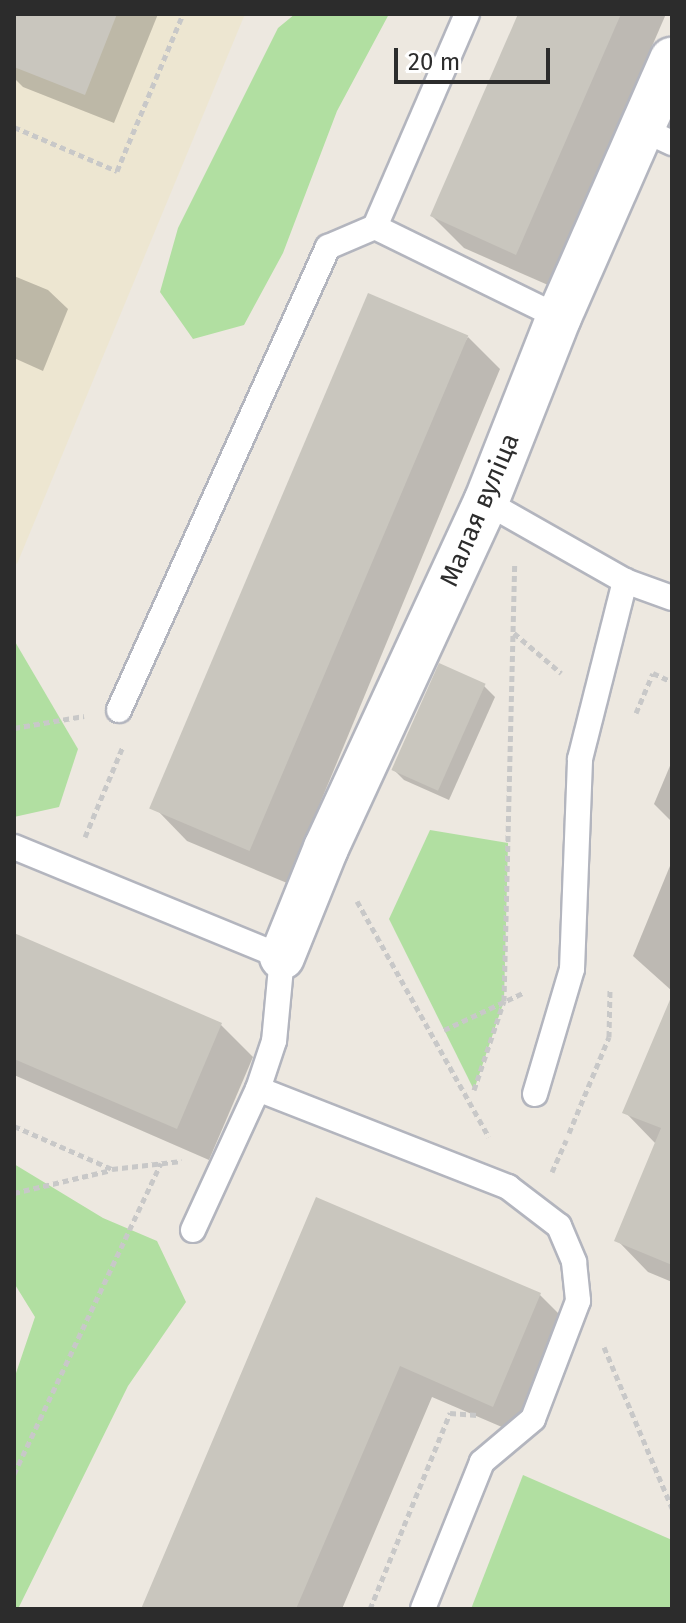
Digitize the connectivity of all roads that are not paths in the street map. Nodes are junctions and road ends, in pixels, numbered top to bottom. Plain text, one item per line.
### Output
1 (467, 14) edge
2 (672, 60) edge
3 (658, 137) edge
4 (375, 227) junction
5 (559, 317) junction
6 (503, 511) junction
7 (625, 581) junction
8 (672, 598) edge
9 (119, 710) road end
10 (14, 847) edge
11 (282, 957) junction
12 (258, 1089) junction
13 (535, 1094) dead end
14 (193, 1230) dead end
15 (423, 1609) edge

1 - 4 lane
2 - 3 street, Малая вуліца
3 - 5 street, Малая вуліца
4 - 5 lane
4 - 9 lane
5 - 6 street, Малая вуліца
6 - 7 lane
6 - 11 street, Малая вуліца
7 - 8 lane
7 - 13 lane
10 - 11 lane
11 - 12 lane
12 - 14 lane
12 - 15 lane

